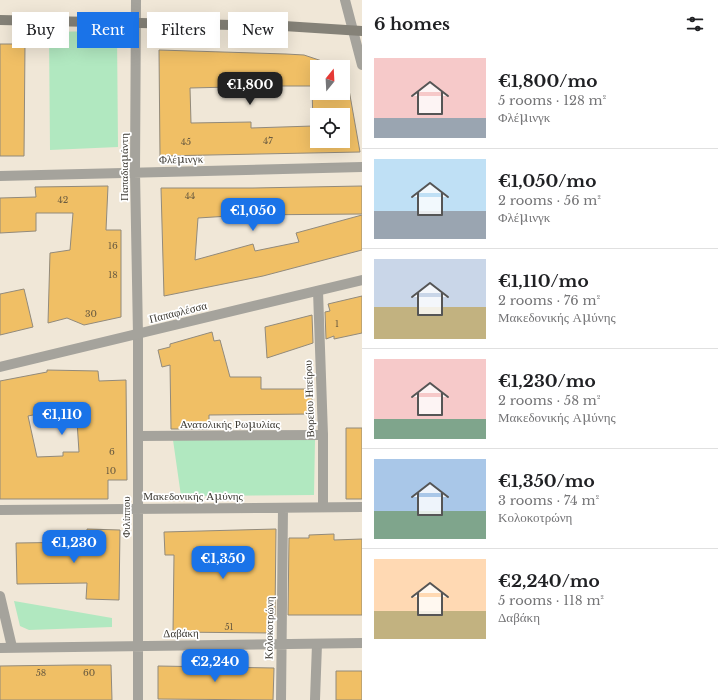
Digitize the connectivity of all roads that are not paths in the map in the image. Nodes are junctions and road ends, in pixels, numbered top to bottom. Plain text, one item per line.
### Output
1 (136, 0) edge
2 (346, 0) edge
3 (135, 12) edge
4 (0, 20) edge
5 (77, 21) edge
6 (139, 22) edge
7 (358, 31) edge
8 (135, 48) edge
9 (362, 65) edge
10 (362, 167) edge
11 (136, 172) junction
12 (0, 176) edge
13 (362, 280) edge
14 (318, 291) junction
15 (138, 335) junction
16 (0, 367) edge
17 (323, 435) junction
18 (138, 436) junction
19 (323, 507) junction
20 (362, 507) edge
21 (283, 508) junction
22 (138, 509) junction
23 (0, 510) edge
24 (0, 596) edge
25 (362, 643) edge
26 (280, 644) junction
27 (317, 644) junction
28 (138, 646) junction
29 (12, 647) junction
30 (0, 648) edge
31 (138, 700) edge
32 (281, 700) edge
33 (315, 700) edge

1 - 3 street, Παπαδιαμάντη
2 - 7 street
4 - 5 main road
6 - 7 main road
7 - 9 street
8 - 11 street, Παπαδιαμάντη
10 - 11 street, Φλέμινγκ
11 - 12 street, Φλέμινγκ
11 - 15 street, Παπαδιαμάντη
13 - 14 street, Παπαφλέσσα
14 - 15 street, Παπαφλέσσα
14 - 17 street, Βορείου Ηπείρου
15 - 16 street, Παπαφλέσσα
15 - 18 street, Φιλίππου
17 - 18 street, Ανατολικής Ρωμυλίας
17 - 19 street, Βορείου Ηπείρου
18 - 22 street, Φιλίππου
19 - 20 street, Μακεδονικής Αμύνης
19 - 21 street, Μακεδονικής Αμύνης
21 - 22 street, Μακεδονικής Αμύνης
21 - 26 street, Κολοκοτρώνη
22 - 23 street, Μακεδονικής Αμύνης
22 - 28 street, Φιλίππου
24 - 29 street
25 - 27 street, Δαβάκη
26 - 27 street, Δαβάκη
26 - 28 street, Δαβάκη
26 - 32 street, Κολοκοτρώνη
27 - 33 street
28 - 29 street, Δαβάκη
28 - 31 street, Φιλίππου
29 - 30 street, Δαβάκη

